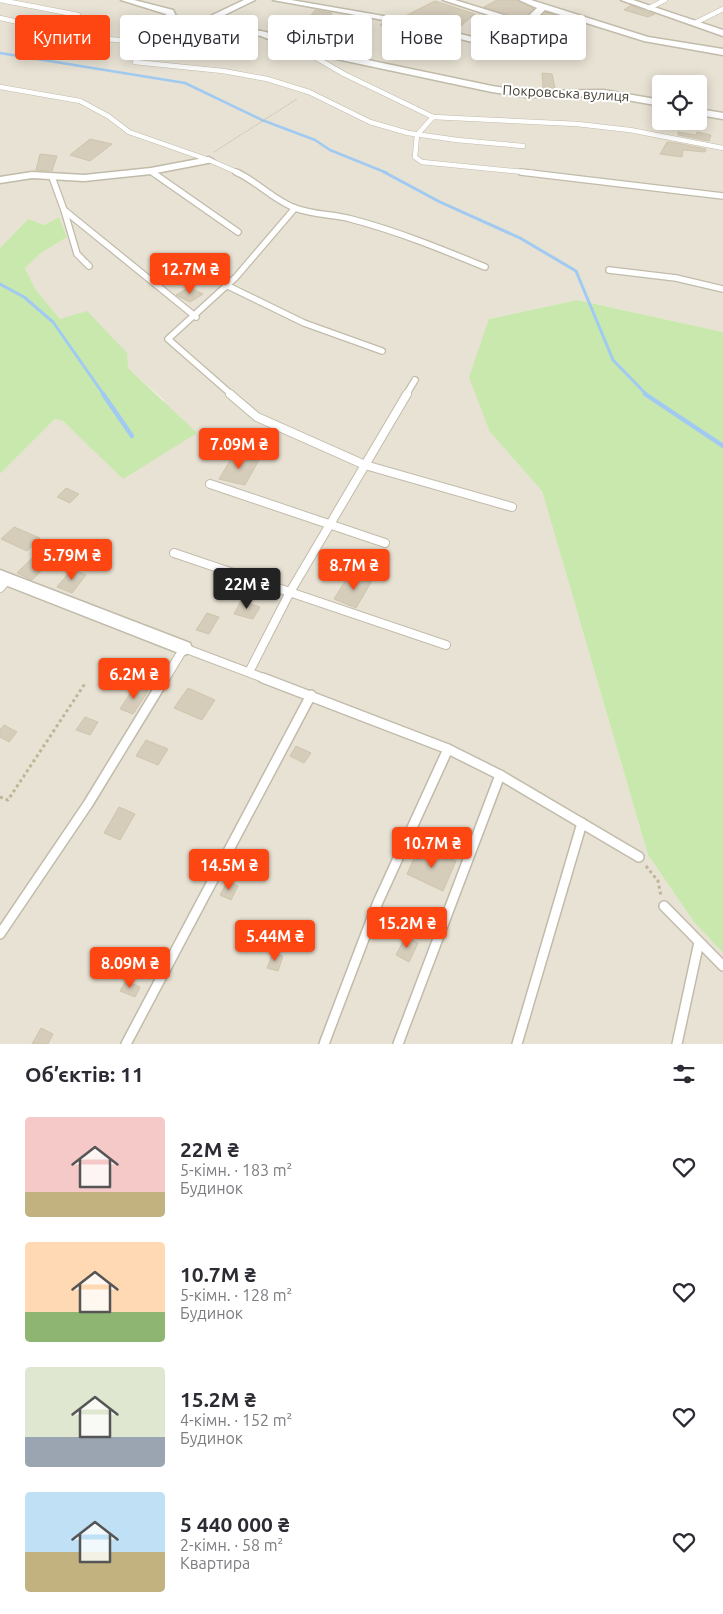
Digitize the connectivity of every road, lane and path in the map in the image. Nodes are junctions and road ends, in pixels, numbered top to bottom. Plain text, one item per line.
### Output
1 (0, 0) edge
2 (125, 0) edge
3 (251, 0) edge
4 (277, 0) edge
5 (448, 0) edge
6 (523, 0) edge
7 (625, 0) edge
8 (666, 0) edge
9 (543, 6) junction
10 (649, 8) junction
11 (723, 9) edge
12 (78, 15) dead end
13 (171, 15) edge
14 (218, 15) edge
15 (496, 15) edge
16 (534, 15) edge
17 (0, 18) edge
18 (695, 24) junction
19 (723, 33) edge
20 (471, 39) edge
21 (120, 40) edge
22 (723, 52) edge
23 (320, 60) edge
24 (355, 60) edge
25 (134, 62) dead end
26 (0, 88) edge
27 (310, 92) junction
28 (652, 101) edge
29 (707, 113) edge
30 (723, 116) edge
31 (434, 117) junction
32 (417, 135) junction
33 (523, 146) dead end
34 (723, 148) edge
35 (206, 159) junction
36 (151, 171) junction
37 (52, 177) junction
38 (0, 180) edge
39 (723, 196) edge
40 (295, 208) junction
41 (64, 210) junction
42 (238, 232) dead end
43 (89, 266) dead end
44 (485, 267) dead end
45 (608, 270) dead end
46 (228, 286) junction
47 (723, 289) edge
48 (196, 317) junction
49 (382, 351) dead end
50 (415, 380) dead end
51 (365, 465) junction
52 (210, 484) dead end
53 (512, 506) dead end
54 (330, 524) junction
55 (386, 543) dead end
56 (174, 553) dead end
57 (3, 581) edge
58 (290, 592) junction
59 (446, 645) dead end
60 (184, 648) junction
61 (249, 672) junction
62 (86, 682) dead end
63 (311, 695) junction
64 (448, 749) junction
65 (500, 775) junction
66 (0, 797) edge
67 (582, 823) junction
68 (639, 856) joint
69 (664, 906) joint
70 (0, 934) edge
71 (699, 942) junction
72 (723, 966) edge
73 (126, 1044) edge
74 (324, 1044) edge
75 (398, 1044) edge
76 (517, 1044) edge
77 (677, 1044) edge

1 - 12 lane
2 - 13 street, Покровська вулиця
3 - 14 street
4 - 20 street
5 - 15 street
6 - 9 street
7 - 10 street
8 - 10 lane
9 - 16 street
9 - 22 street
10 - 18 street
11 - 18 lane
17 - 21 lane
18 - 19 street
23 - 31 lane
24 - 28 street, Покровська вулиця
25 - 27 lane
26 - 35 lane
27 - 32 lane
27 - 35 path
29 - 30 street
31 - 32 lane
31 - 34 lane
32 - 33 lane
32 - 39 lane
35 - 36 street
35 - 40 lane
36 - 37 street
36 - 42 lane
37 - 38 street
37 - 41 lane
40 - 44 lane
40 - 46 lane
41 - 43 lane
41 - 48 lane
45 - 47 lane
46 - 48 lane
46 - 49 lane
48 - 51 lane
50 - 51 lane
51 - 53 lane
51 - 54 lane
52 - 54 lane
54 - 55 lane
54 - 58 lane
56 - 58 lane
57 - 60 street
58 - 59 lane
58 - 61 lane
60 - 61 lane
60 - 70 lane
61 - 63 lane
62 - 66 path
63 - 64 lane
63 - 73 lane
64 - 65 lane
64 - 74 lane
65 - 67 lane
65 - 75 lane
67 - 68 lane
67 - 76 lane
68 - 69 path
69 - 71 lane
71 - 72 lane
71 - 77 lane

